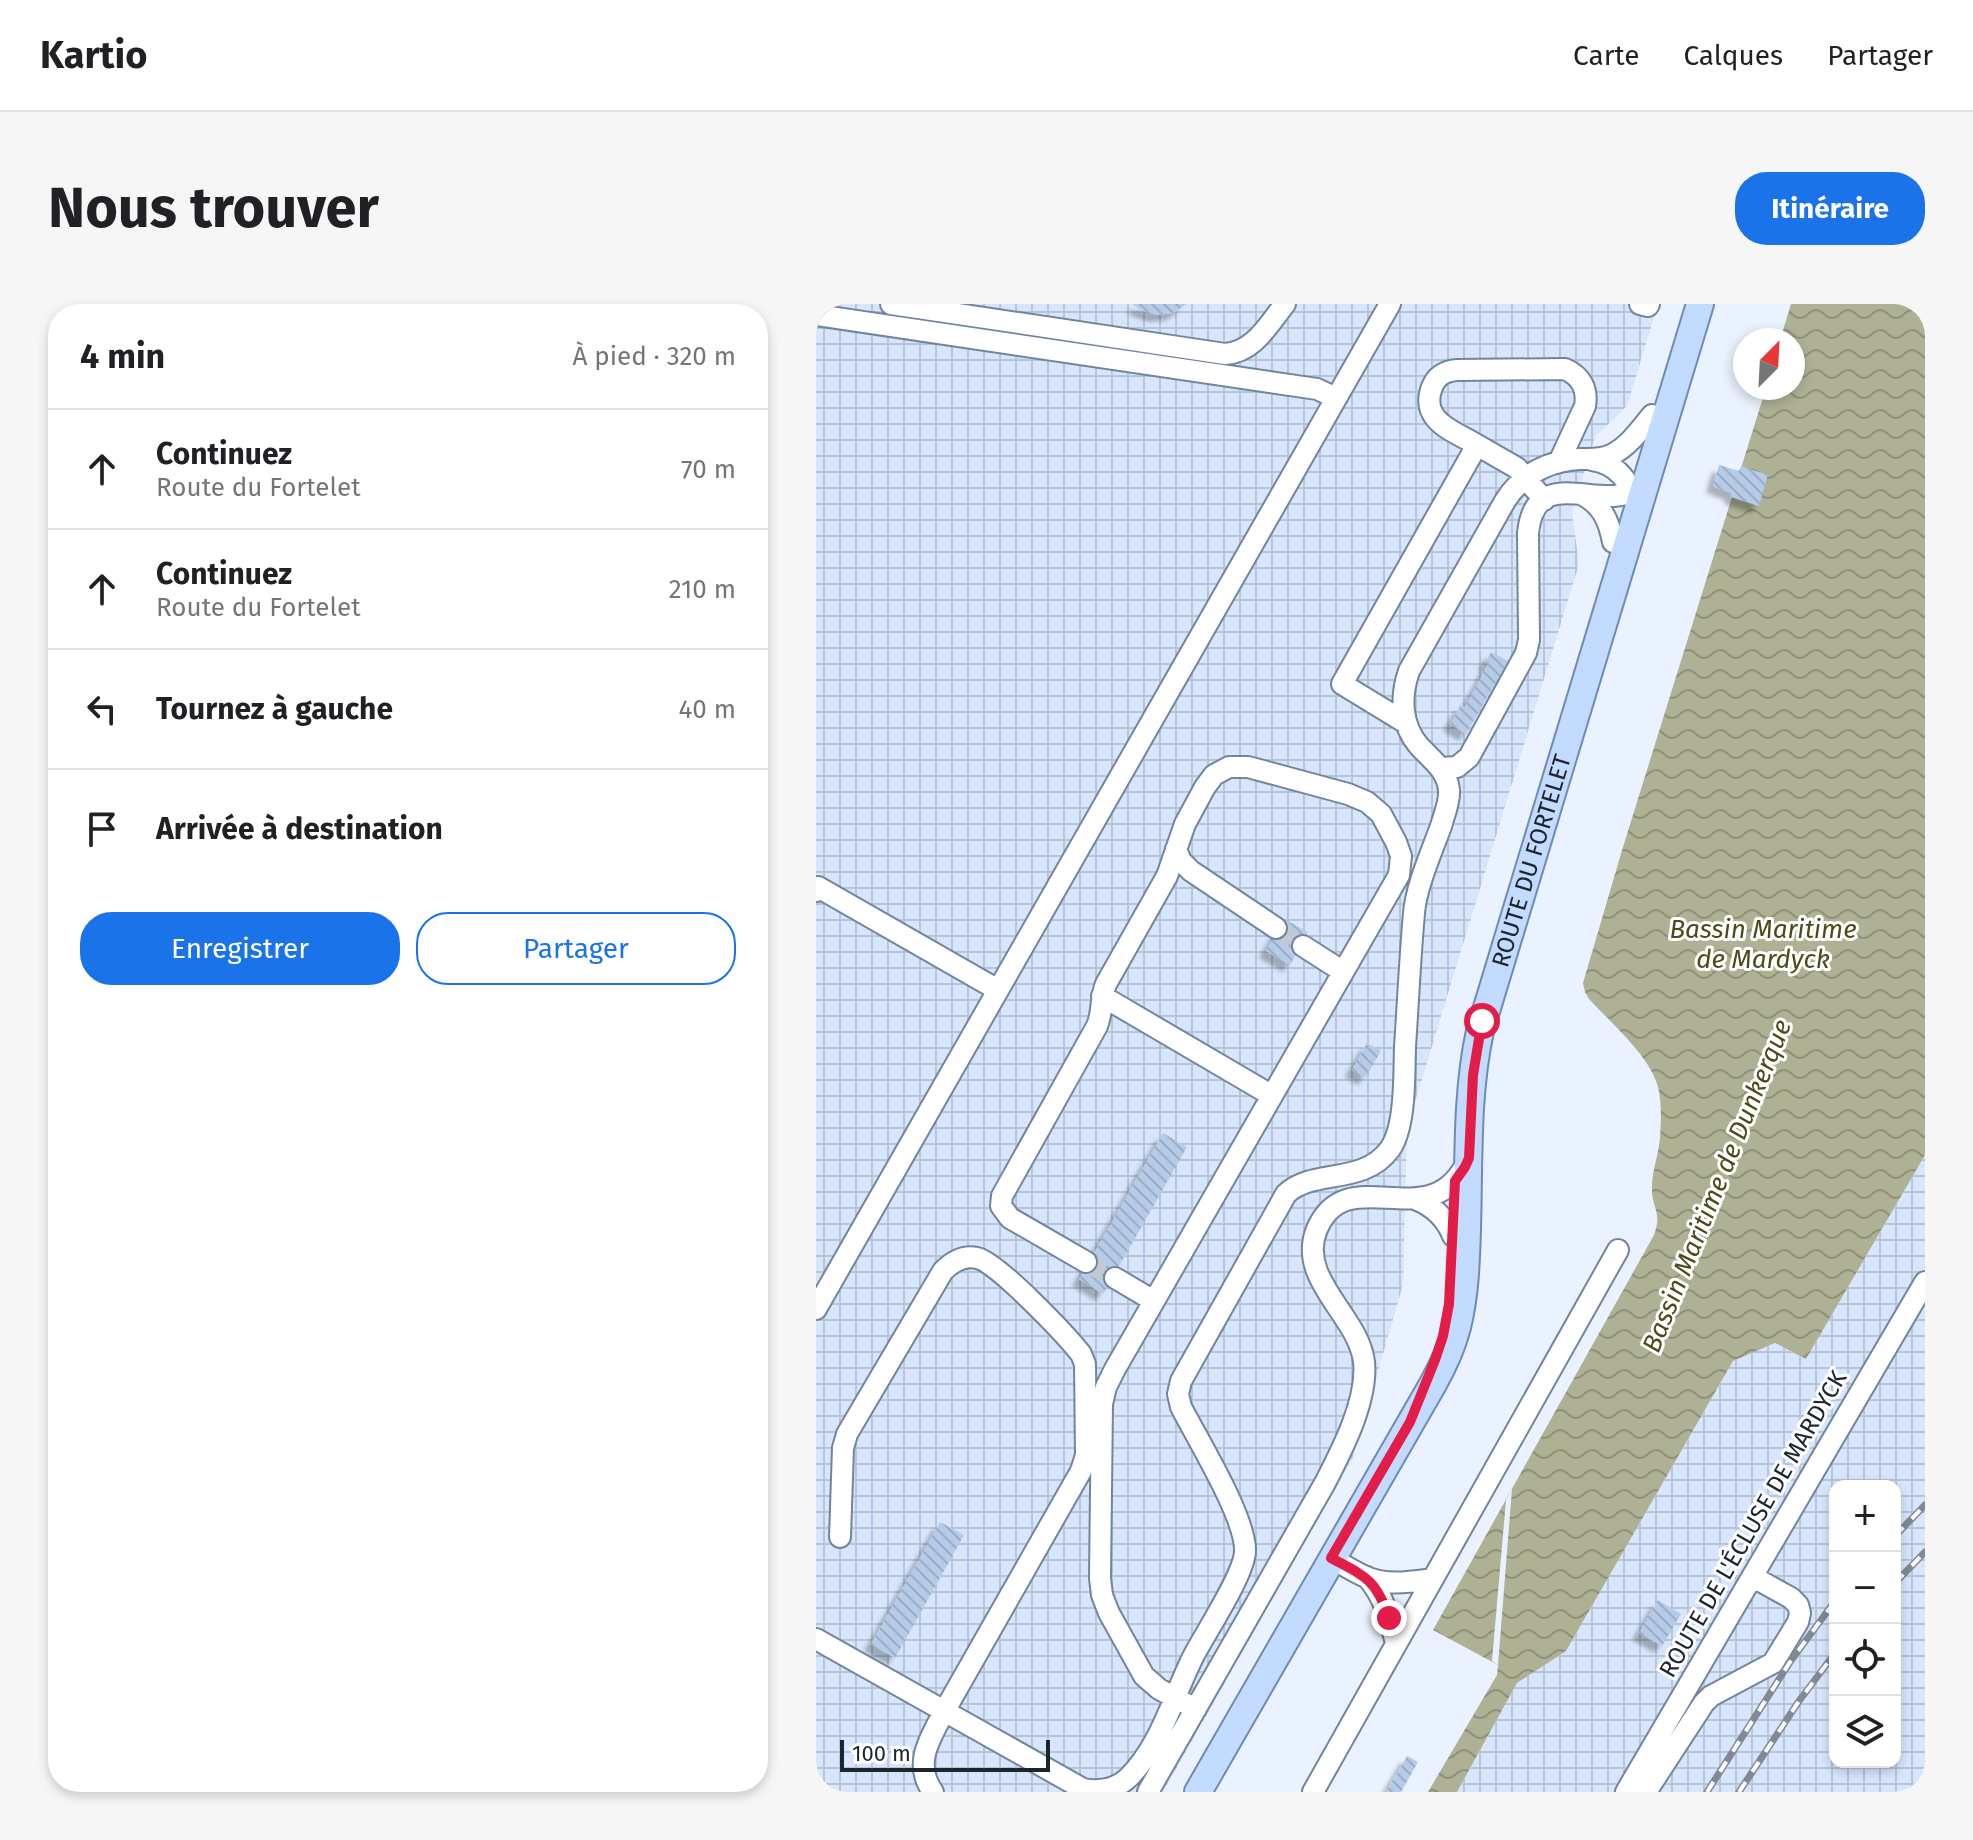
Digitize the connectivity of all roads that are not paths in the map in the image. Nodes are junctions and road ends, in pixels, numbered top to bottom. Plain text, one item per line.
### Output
1 (891, 304) edge
2 (1285, 304) edge
3 (1390, 304) edge
4 (1640, 304) edge
5 (1649, 304) edge
6 (1685, 304) edge
7 (1700, 304) edge
8 (816, 315) edge
9 (1336, 398) junction
10 (1652, 415) junction
11 (1477, 445) junction
12 (1592, 459) junction
13 (1559, 462) junction
14 (1526, 477) junction
15 (1581, 494) junction
16 (1635, 494) junction
17 (1544, 500) junction
18 (1613, 542) junction
19 (1406, 723) junction
20 (1441, 768) junction
21 (1176, 849) junction
22 (817, 888) edge
23 (1276, 928) tunnel mouth
24 (1303, 946) tunnel mouth
25 (1342, 971) junction
26 (998, 990) junction
27 (1102, 996) junction
28 (1271, 1095) junction
29 (1469, 1158) junction
30 (1455, 1181) junction
31 (1415, 1199) junction
32 (1453, 1236) junction
33 (1618, 1250) dead end
34 (1086, 1262) tunnel mouth
35 (1115, 1278) tunnel mouth
36 (1925, 1282) edge
37 (1154, 1301) junction
38 (816, 1309) edge
39 (1410, 1422) junction
40 (840, 1537) dead end
41 (1331, 1558) junction
42 (1367, 1577) junction
43 (1753, 1577) junction
44 (1432, 1579) junction
45 (816, 1639) edge
46 (1396, 1643) junction
47 (1176, 1698) junction
48 (1196, 1709) junction
49 (945, 1710) junction
50 (1081, 1789) edge
51 (933, 1792) edge
52 (1148, 1792) edge
53 (1198, 1792) edge
54 (1313, 1792) edge
55 (1626, 1792) edge
56 (1646, 1792) edge

1 - 2 street
3 - 9 street
4 - 5 street
6 - 10 main road, ROUTE DU FORTELET
7 - 16 main road, ROUTE DU FORTELET
8 - 9 street
9 - 26 street
10 - 12 street
10 - 16 main road, ROUTE DU FORTELET
11 - 13 street
11 - 14 street
11 - 19 street
12 - 13 street
12 - 16 street
13 - 14 street
14 - 17 street
14 - 19 street
15 - 16 street
15 - 17 street
15 - 18 street
16 - 18 main road, ROUTE DU FORTELET
16 - 29 main road, ROUTE DU FORTELET
17 - 20 street
18 - 30 main road, ROUTE DU FORTELET
19 - 20 street
20 - 47 street
21 - 23 street
21 - 25 street
21 - 27 street
22 - 26 street
24 - 25 street
25 - 28 street
26 - 38 street
27 - 28 street
27 - 34 street
28 - 37 street
29 - 30 street
29 - 39 main road, ROUTE DU FORTELET
30 - 31 street
30 - 32 main road, ROUTE DU FORTELET
31 - 32 street
31 - 48 street
32 - 39 main road, ROUTE DU FORTELET
33 - 44 street
35 - 37 street
36 - 43 street, ROUTE DE L'ÉCLUSE DE MARDYCK
37 - 47 street
39 - 41 main road, ROUTE DU FORTELET
40 - 49 street
41 - 42 street
41 - 53 main road, ROUTE DU FORTELET
42 - 44 street
42 - 46 street
43 - 55 street, ROUTE DE L'ÉCLUSE DE MARDYCK
43 - 56 street
44 - 46 street
45 - 49 street
46 - 54 street
47 - 48 street
47 - 50 street
48 - 52 street
49 - 50 street
49 - 51 street

